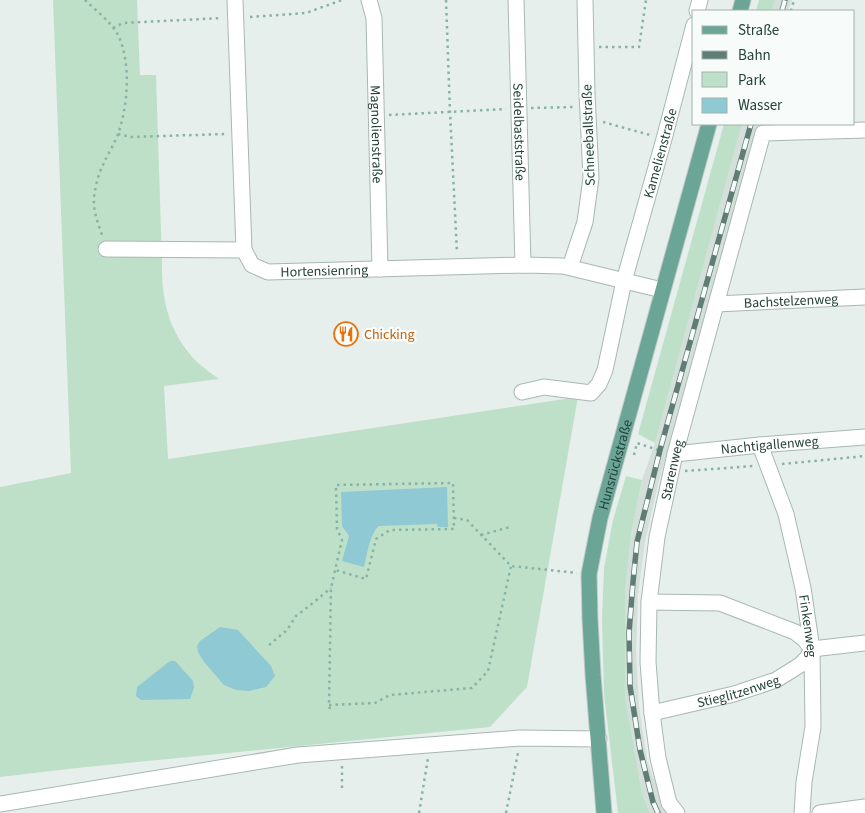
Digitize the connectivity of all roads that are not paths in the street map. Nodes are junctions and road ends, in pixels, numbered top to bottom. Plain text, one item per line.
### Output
1 (235, 0) edge
2 (368, 0) edge
3 (516, 0) edge
4 (585, 0) edge
5 (692, 33) edge
6 (709, 125) edge
7 (865, 130) edge
8 (106, 249) road end
9 (244, 250) junction
10 (523, 265) junction
11 (570, 267) junction
12 (380, 268) junction
13 (624, 281) junction
14 (662, 290) junction
15 (865, 297) edge
16 (716, 304) junction
17 (522, 392) dead end
18 (865, 437) edge
19 (760, 444) junction
20 (675, 454) junction
21 (649, 602) junction
22 (865, 643) edge
23 (812, 649) junction
24 (652, 713) junction
25 (599, 739) junction
26 (0, 804) edge
27 (865, 807) edge
28 (604, 813) edge
29 (677, 813) edge
30 (802, 813) edge
31 (820, 813) edge

1 - 9 street
2 - 12 street, Magnolienstraße
3 - 10 street, Seidelbaststraße
4 - 11 street, Schneeballstraße
5 - 13 street, Kamelienstraße
6 - 14 main road, Hunsrückstraße
7 - 16 street, Starenweg
8 - 9 street
9 - 12 street, Hortensienring
10 - 11 street, Hortensienring
10 - 12 street, Hortensienring
11 - 13 street, Hortensienring
13 - 14 street, Hortensienring
13 - 17 street, Kamelienstraße
14 - 25 main road, Hunsrückstraße
15 - 16 street, Bachstelzenweg
16 - 20 street, Starenweg
18 - 19 street, Nachtigallenweg
19 - 20 street, Nachtigallenweg
19 - 23 street, Finkenweg
20 - 21 street, Starenweg
21 - 23 street
21 - 24 street, Starenweg
22 - 23 street
23 - 24 street, Stieglitzenweg
23 - 30 street, Finkenweg
24 - 29 street, Starenweg
25 - 26 street
25 - 28 main road, Hunsrückstraße
27 - 31 street

